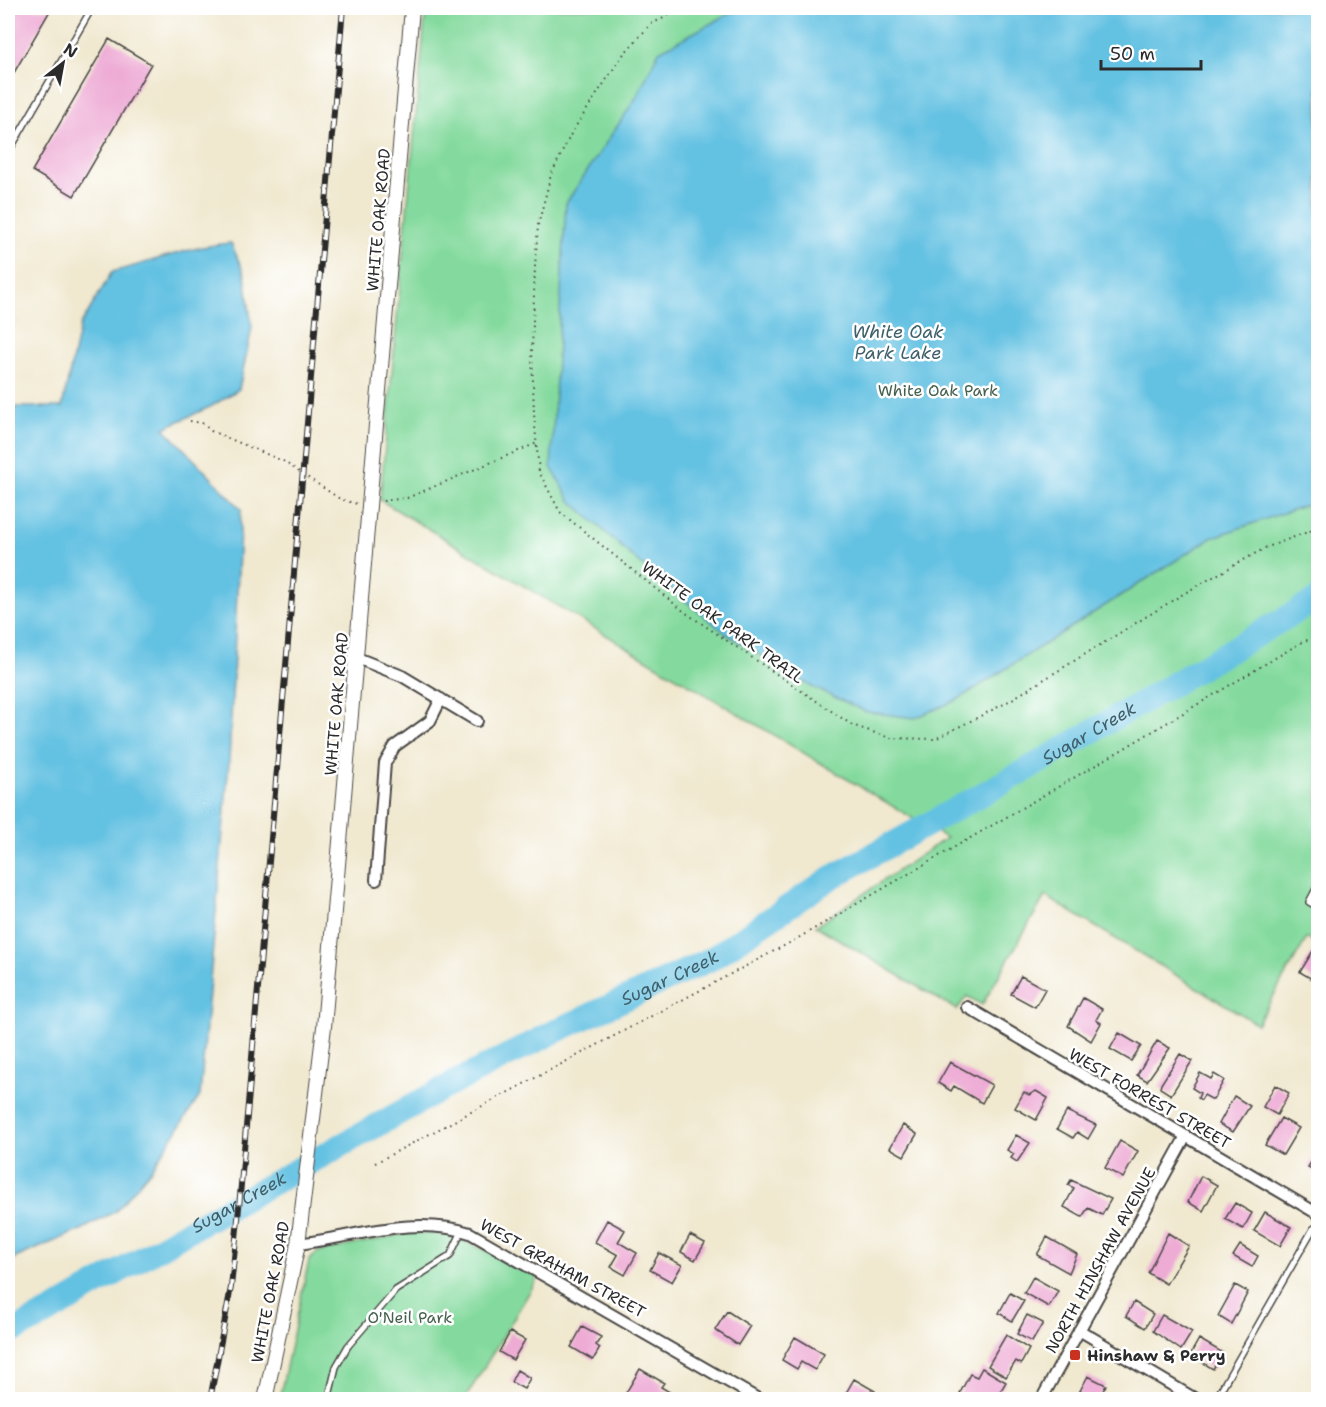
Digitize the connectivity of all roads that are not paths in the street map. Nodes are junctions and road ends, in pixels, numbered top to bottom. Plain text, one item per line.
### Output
1 (92, 8) edge
2 (412, 8) edge
3 (8, 153) edge
4 (357, 658) junction
5 (441, 699) junction
6 (477, 722) dead end
7 (376, 880) dead end
8 (1318, 885) edge
9 (1318, 907) edge
10 (967, 1007) dead end
11 (1186, 1136) junction
12 (1318, 1214) edge
13 (1318, 1226) edge
14 (463, 1230) junction
15 (298, 1244) junction
16 (1079, 1330) junction
17 (265, 1400) edge
18 (328, 1400) edge
19 (760, 1400) edge
20 (1041, 1400) edge
21 (1197, 1400) edge
22 (1215, 1400) edge

1 - 3 lane
2 - 4 street, WHITE OAK ROAD
4 - 5 street
4 - 15 street, WHITE OAK ROAD
5 - 6 street
5 - 7 street
8 - 9 lane
10 - 11 street, WEST FORREST STREET
11 - 12 street, WEST FORREST STREET
11 - 16 street, NORTH HINSHAW AVENUE
13 - 22 lane
14 - 15 street, WEST GRAHAM STREET
14 - 18 lane
14 - 19 street, WEST GRAHAM STREET
15 - 17 street, WHITE OAK ROAD
16 - 20 street, NORTH HINSHAW AVENUE
16 - 21 street

